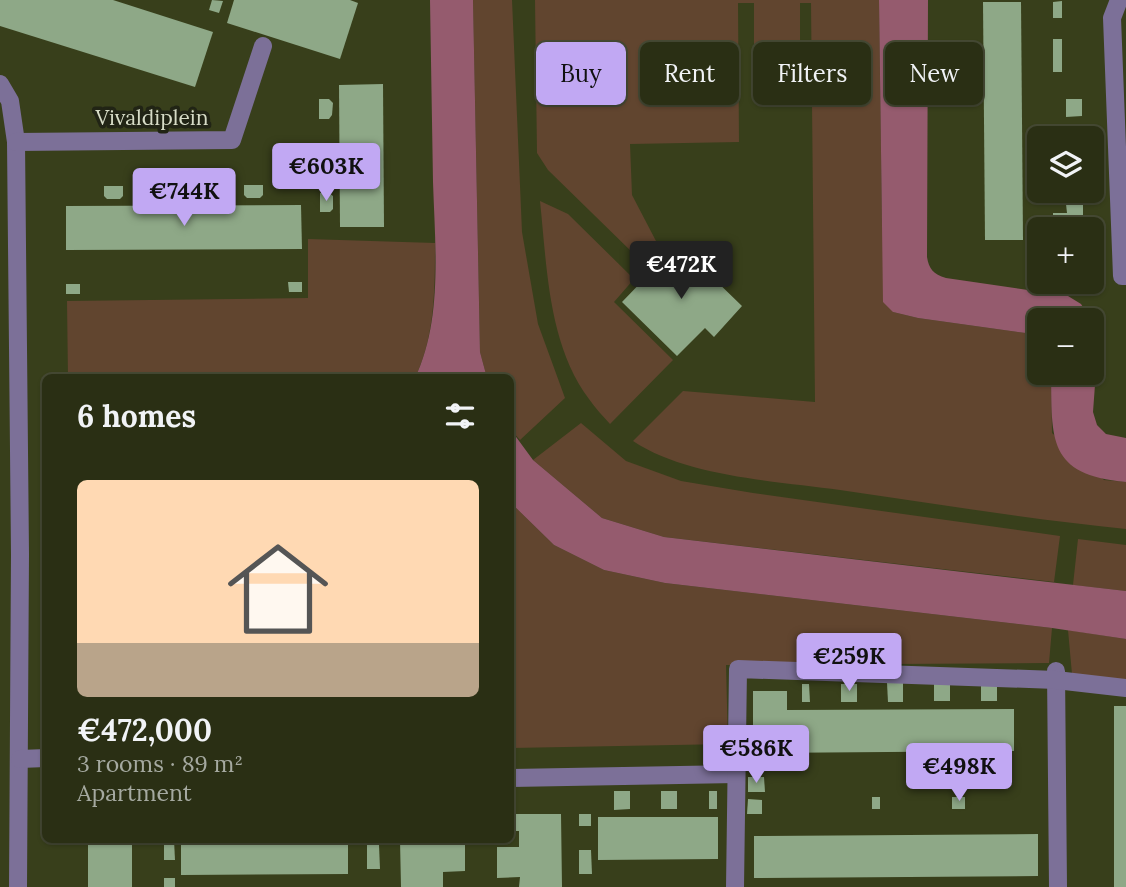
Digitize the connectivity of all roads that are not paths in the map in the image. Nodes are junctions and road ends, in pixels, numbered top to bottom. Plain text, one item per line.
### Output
1 (1119, 0) edge
2 (264, 46) dead end
3 (0, 84) edge
4 (16, 142) junction
5 (1126, 276) edge
6 (19, 403) junction
7 (0, 404) edge
8 (1056, 676) junction
9 (1126, 688) edge
10 (42, 758) edge
11 (20, 760) junction
12 (736, 774) junction
13 (514, 778) edge
14 (18, 887) edge
15 (735, 887) edge
16 (1058, 887) edge

1 - 5 street
2 - 4 street, Vivaldiplein
3 - 4 street
4 - 6 street
6 - 7 street
6 - 11 street
8 - 9 street
8 - 12 street
8 - 16 street
10 - 11 street
11 - 14 street
12 - 13 street
12 - 15 street

